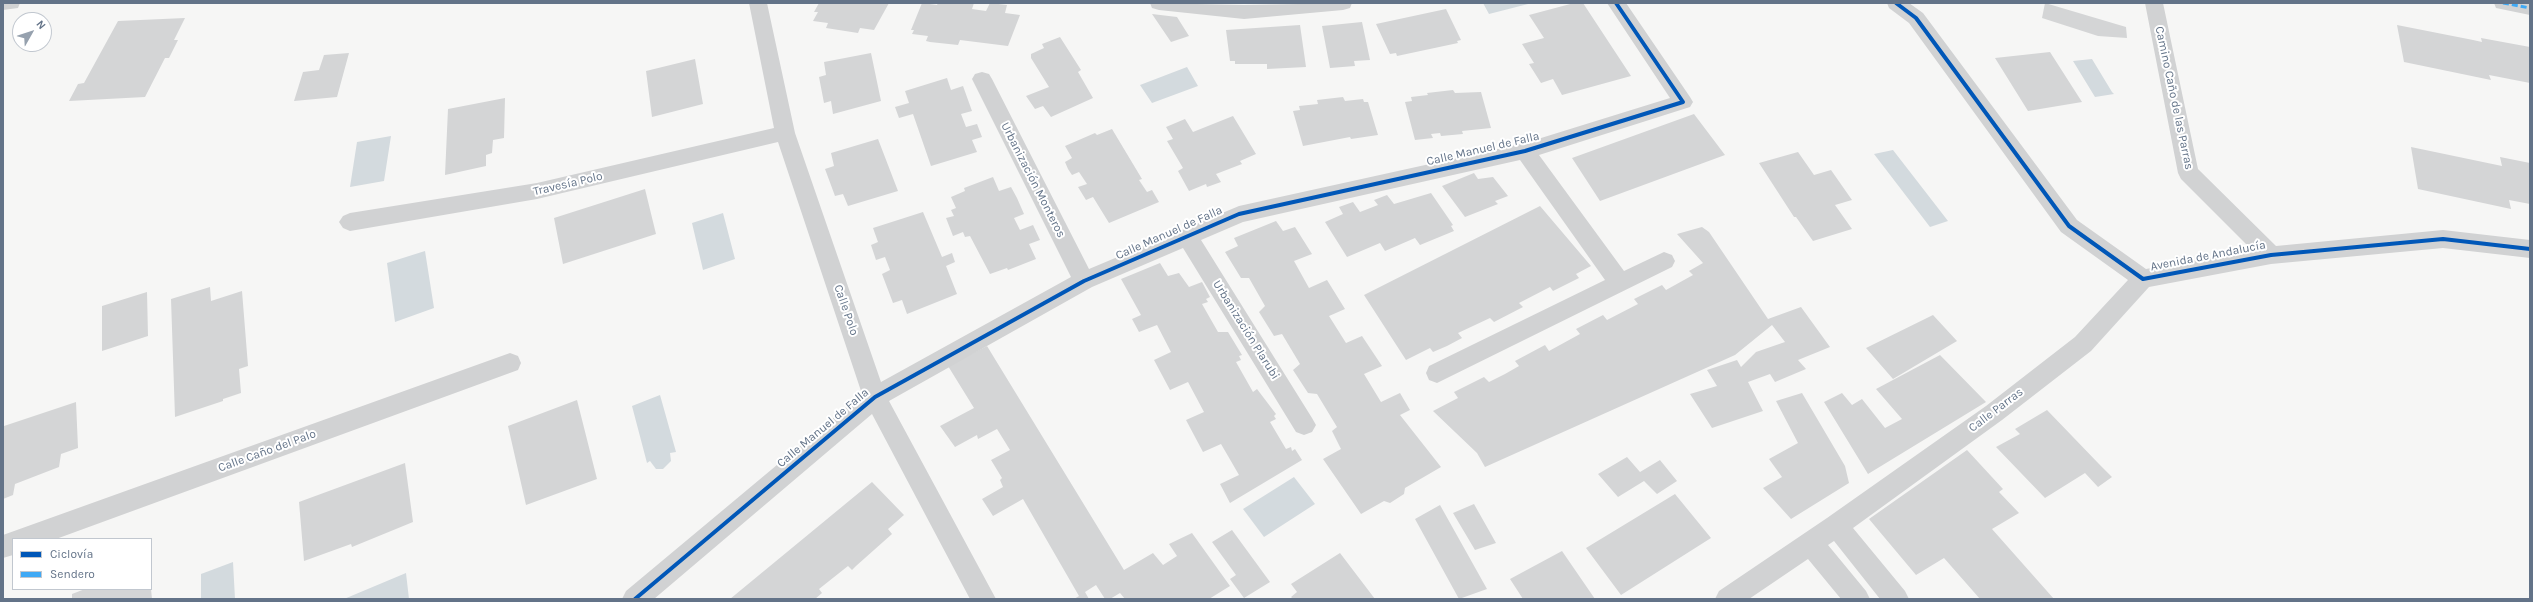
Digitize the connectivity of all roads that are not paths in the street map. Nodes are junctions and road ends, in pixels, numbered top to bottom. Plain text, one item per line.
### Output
1 (3, 3) edge
2 (11, 3) edge
3 (758, 3) edge
4 (1159, 3) edge
5 (1343, 3) edge
6 (1616, 3) edge
7 (1896, 3) edge
8 (2154, 3) edge
9 (2504, 3) edge
10 (1208, 6) edge
11 (2530, 8) edge
12 (1916, 10) edge
13 (982, 79) dead end
14 (785, 133) junction
15 (1525, 151) junction
16 (350, 222) dead end
17 (1187, 234) junction
18 (2530, 249) edge
19 (2271, 255) junction
20 (1664, 261) dead end
21 (2143, 279) junction
22 (1084, 281) junction
23 (1620, 282) junction
24 (510, 363) dead end
25 (1437, 373) dead end
26 (875, 397) junction
27 (1304, 425) dead end
28 (1836, 526) junction
29 (28, 538) edge
30 (1810, 542) junction
31 (635, 599) edge
32 (983, 599) edge
33 (1728, 599) edge
34 (1857, 599) edge
35 (1896, 599) edge

1 - 2 street
3 - 14 street, Calle Polo
4 - 10 street
5 - 10 street
6 - 15 street, Calle Manuel de Falla
7 - 12 street, Avenida de Andalucía
8 - 19 street, Camino Caño de las Parras
9 - 11 street
12 - 21 street, Avenida de Andalucía
13 - 22 street, Urbanización Monteros
14 - 16 street, Travesía Polo
14 - 26 street, Calle Polo
15 - 17 street, Calle Manuel de Falla
15 - 23 street, Calle Manuel de Falla
17 - 22 street, Calle Manuel de Falla
17 - 27 street, Urbanización Plarubi
18 - 19 street, Avenida de Andalucía
19 - 21 street, Avenida de Andalucía
20 - 23 street
21 - 28 street, Calle Parras
22 - 26 street, Calle Manuel de Falla
23 - 25 street
24 - 29 street, Calle Caño del Palo
26 - 31 street, Calle Manuel de Falla
26 - 32 street, Calle Polo
28 - 30 street, Calle Parras
28 - 35 street
30 - 33 street, Calle Parras
30 - 34 street

